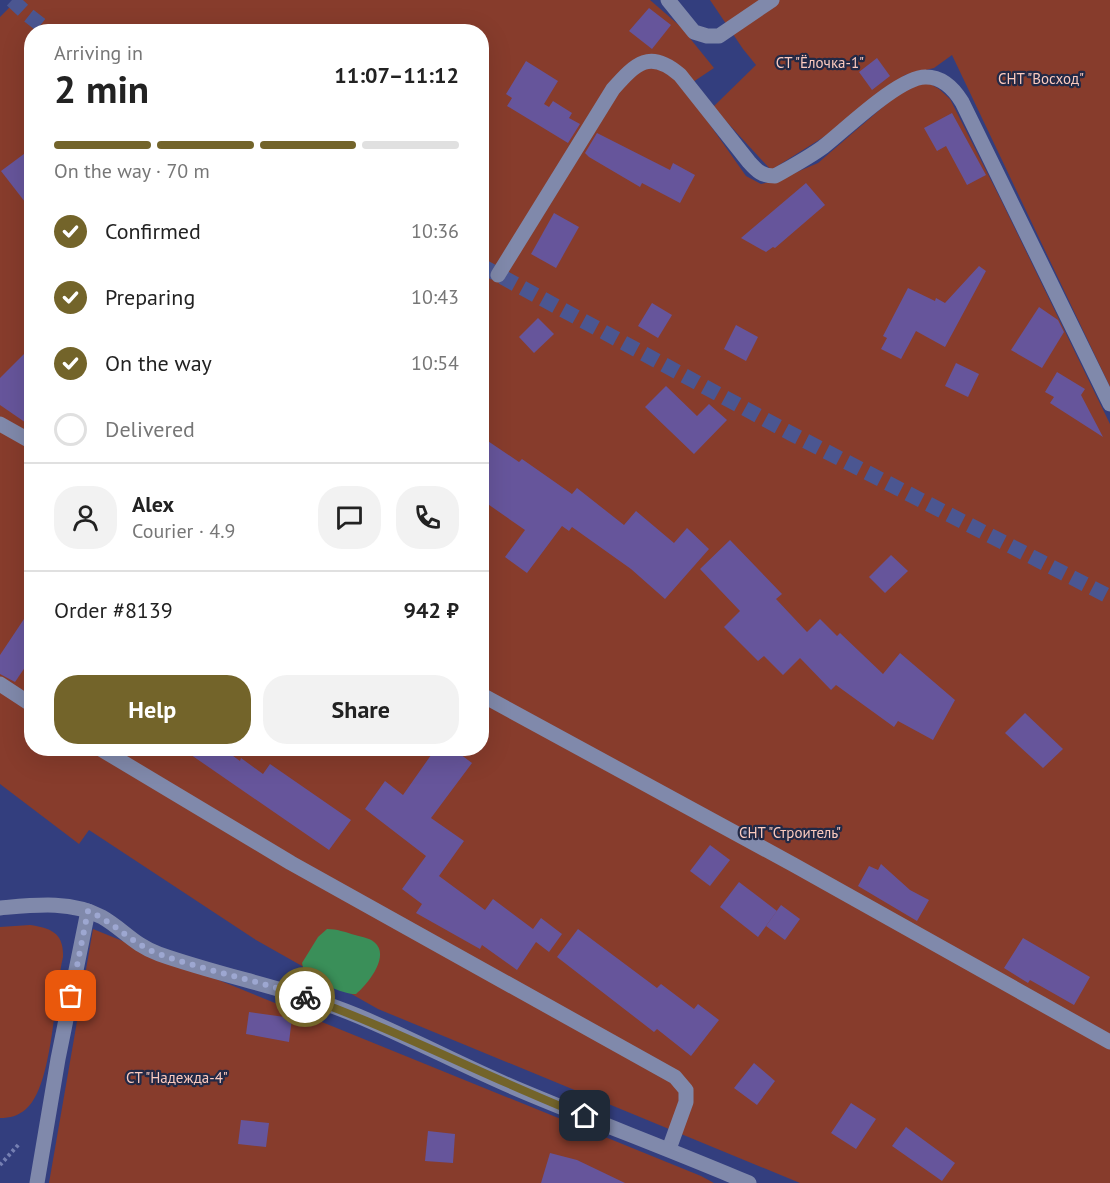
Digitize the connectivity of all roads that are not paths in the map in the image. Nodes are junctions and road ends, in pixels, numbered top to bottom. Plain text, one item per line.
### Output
1 (668, 0) edge
2 (772, 0) edge
3 (498, 275) dead end
4 (1110, 404) edge
5 (0, 424) edge
6 (24, 437) edge
7 (0, 684) edge
8 (489, 699) edge
9 (24, 700) edge
10 (112, 756) edge
11 (0, 908) edge
12 (88, 911) junction
13 (1110, 1042) edge
14 (669, 1149) junction
15 (37, 1183) edge
16 (749, 1183) edge

1 - 2 lane
3 - 4 lane
5 - 6 lane
7 - 9 lane
8 - 13 lane
10 - 14 lane
11 - 12 lane
12 - 14 lane
12 - 15 lane
14 - 16 lane

